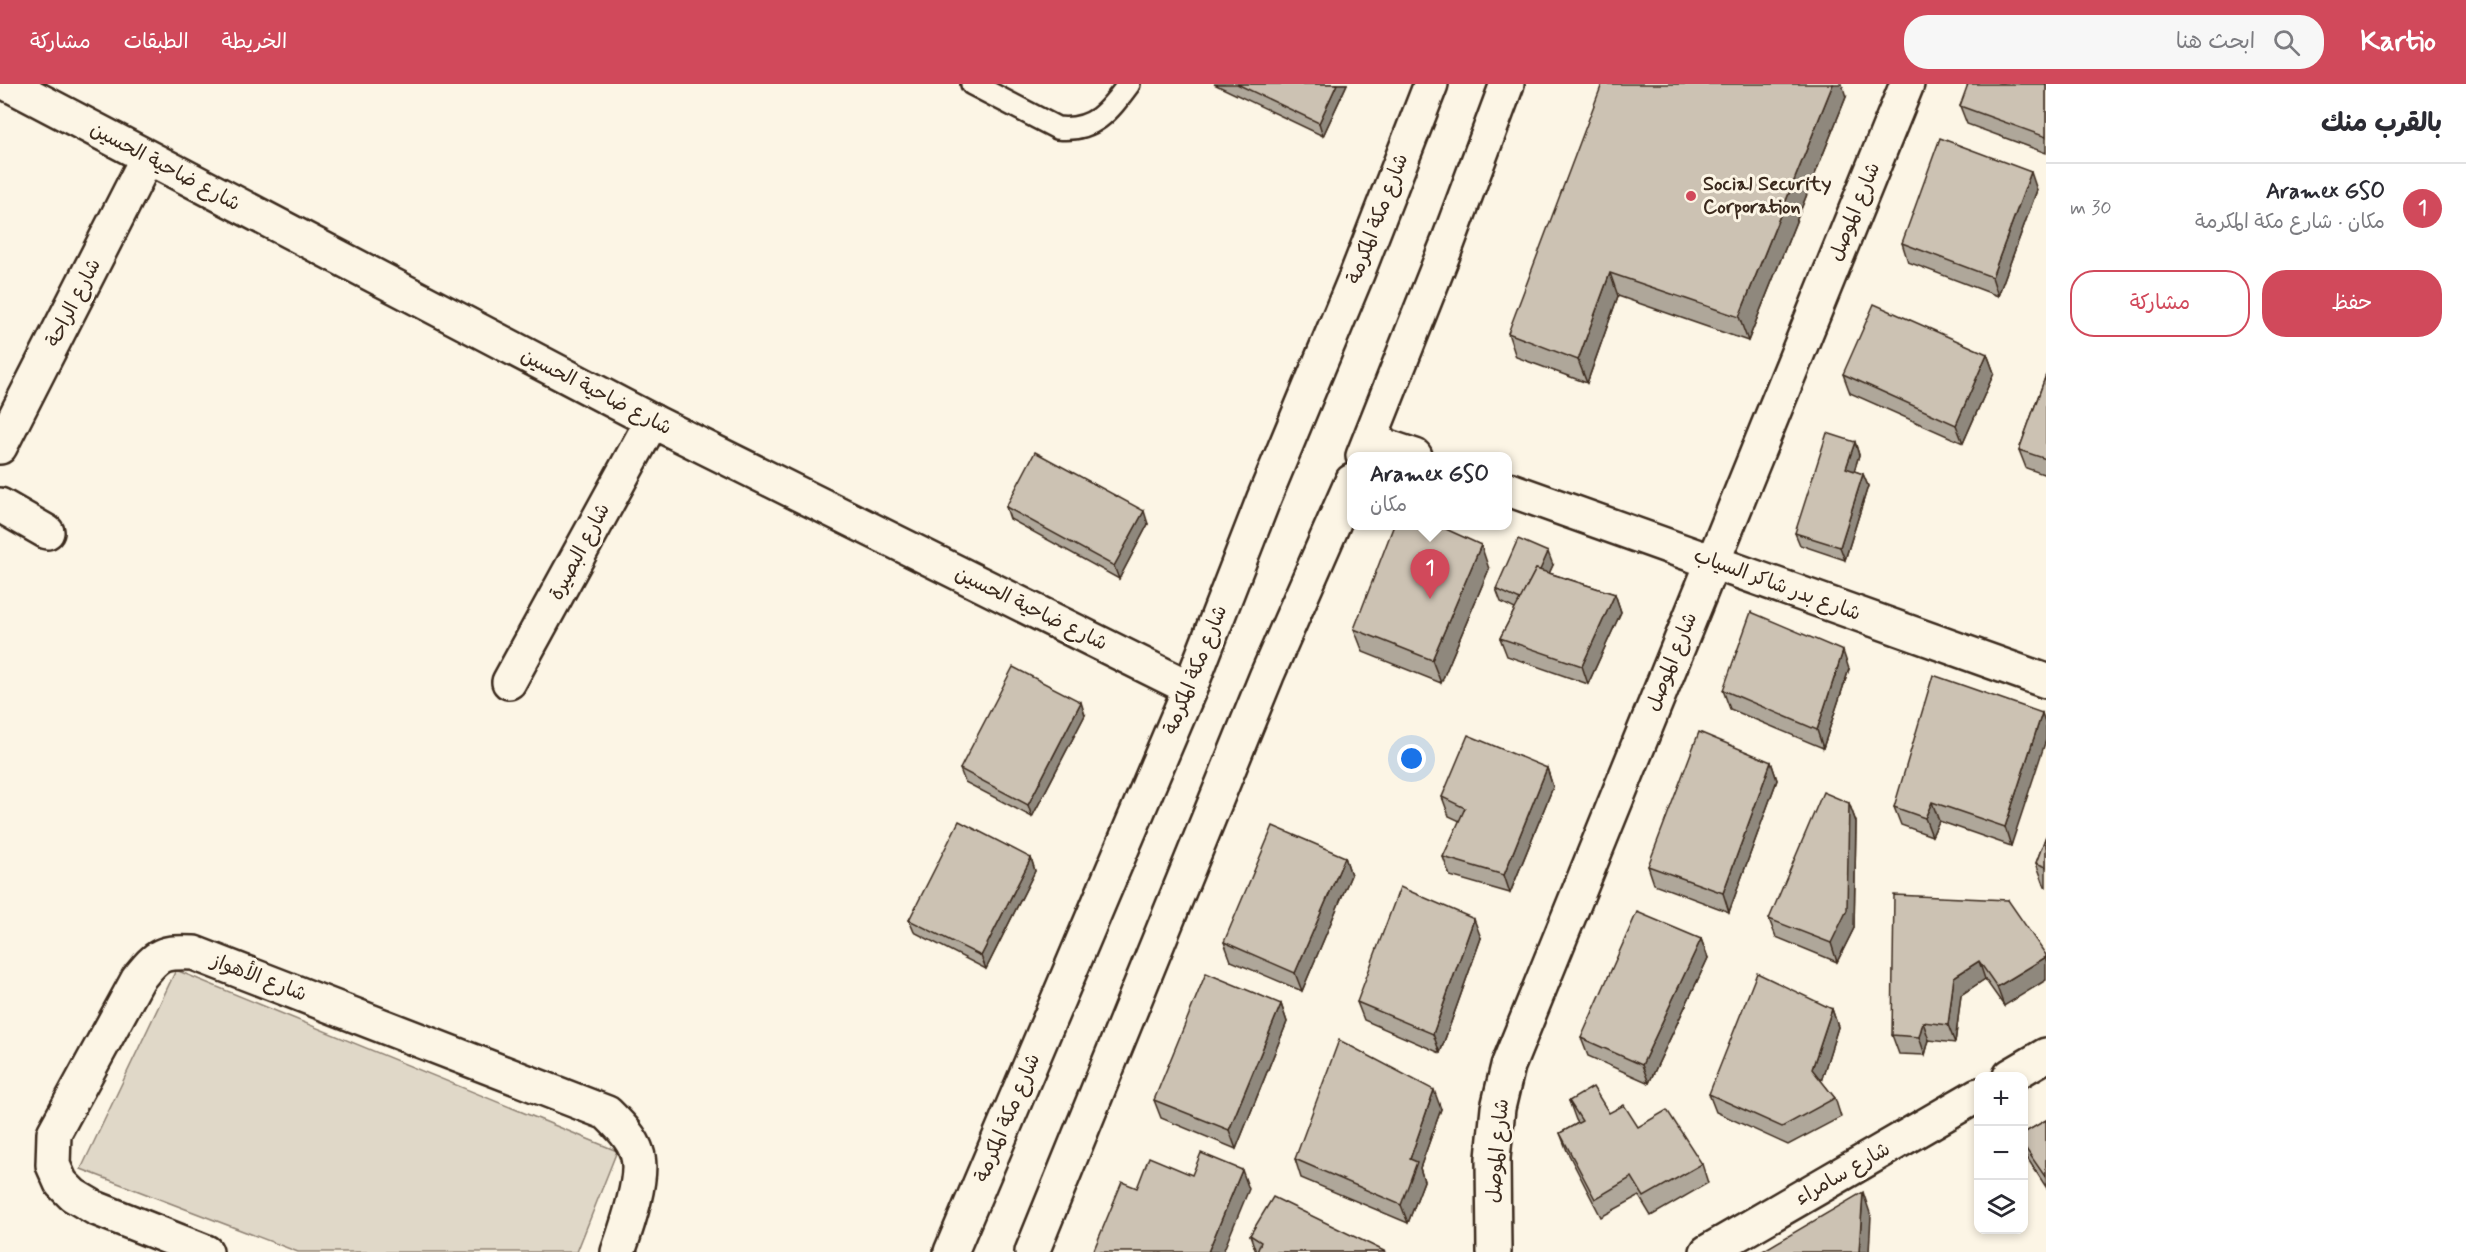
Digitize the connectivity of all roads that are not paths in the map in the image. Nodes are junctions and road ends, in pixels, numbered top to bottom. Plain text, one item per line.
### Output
1 (8, 84) edge
2 (972, 84) edge
3 (1129, 84) edge
4 (1431, 84) edge
5 (1507, 84) edge
6 (1907, 84) edge
7 (147, 158) junction
8 (652, 422) junction
9 (0, 447) edge
10 (1366, 448) edge
11 (1390, 452) edge
12 (1512, 490) edge
13 (1347, 492) edge
14 (0, 505) edge
15 (47, 532) dead end
16 (1713, 562) junction
17 (2046, 681) edge
18 (509, 682) dead end
19 (1190, 688) junction
20 (2046, 1055) edge
21 (2018, 1072) edge
22 (1974, 1097) edge
23 (206, 1252) edge
24 (618, 1252) edge
25 (951, 1252) edge
26 (1032, 1252) edge
27 (1494, 1252) edge
28 (1707, 1252) edge

1 - 7 street, شارع ضاحية الحسين
2 - 3 lane
4 - 19 street, شارع مكة المكرمة
5 - 10 street
6 - 16 street, شارع الموصل
7 - 8 street, شارع ضاحية الحسين
7 - 9 street, شارع الراحة
8 - 18 street, شارع البصيرة
8 - 19 street, شارع ضاحية الحسين
10 - 11 street
12 - 16 street, شارع بدر شاكر السياب
13 - 26 street
14 - 15 street
16 - 17 street, شارع بدر شاكر السياب
16 - 27 street, شارع الموصل
19 - 25 street, شارع مكة المكرمة
20 - 21 street
22 - 28 street, شارع سامراء
23 - 24 street, شارع الأهواز

